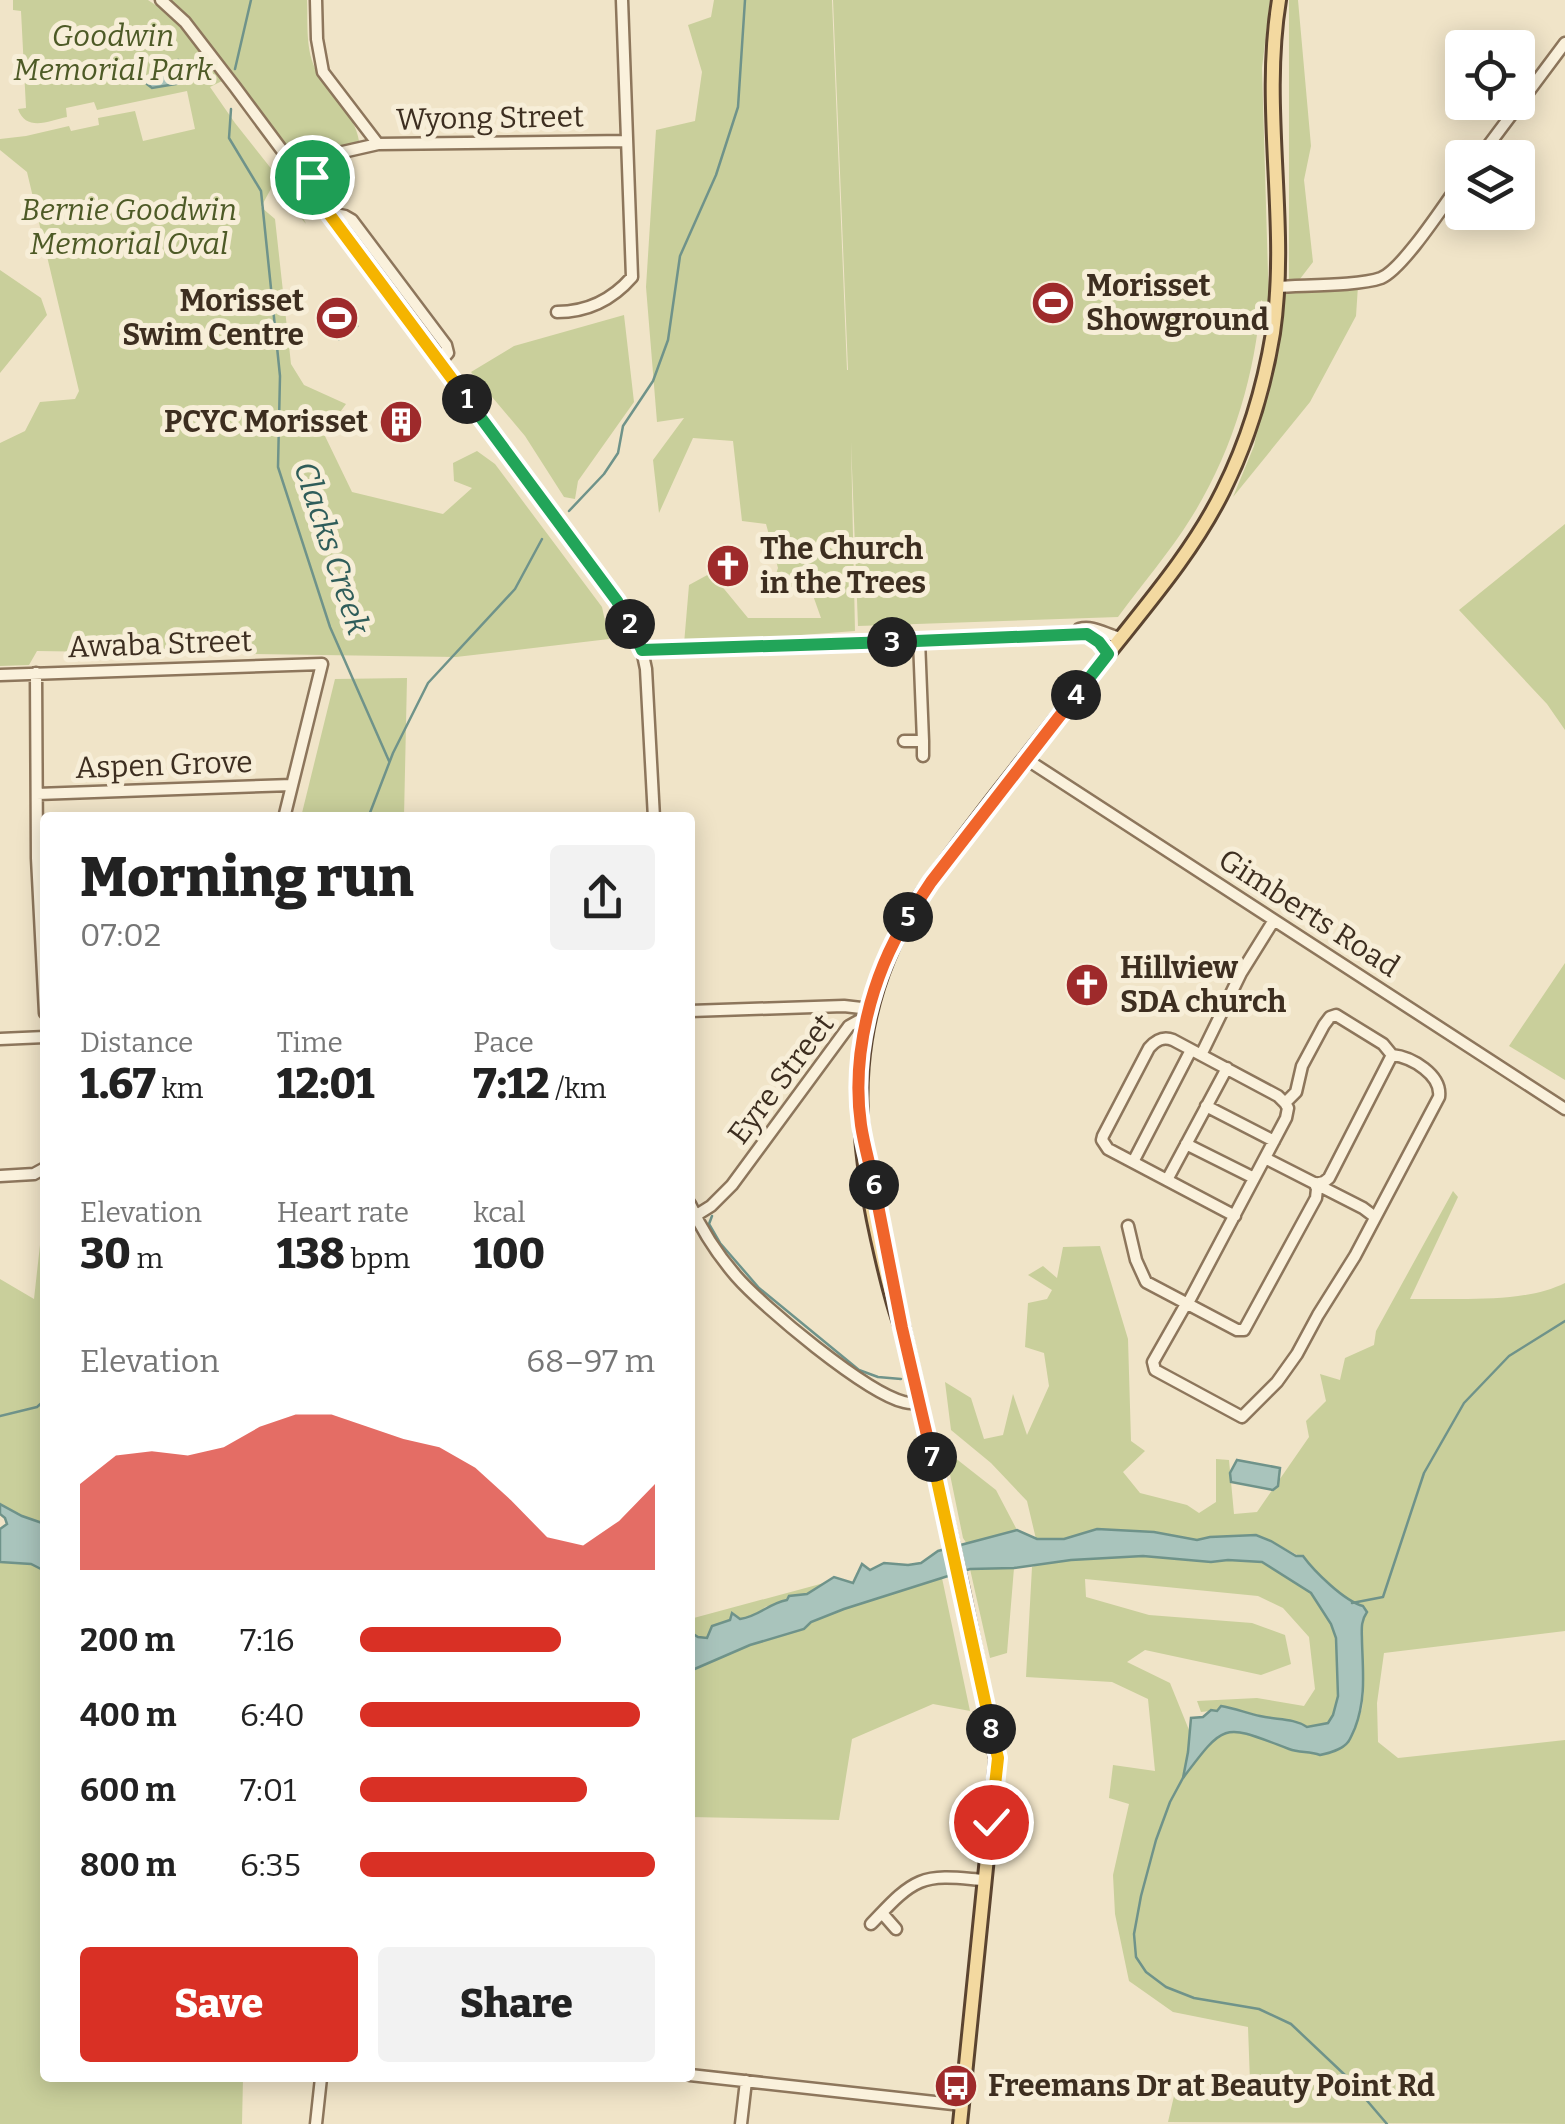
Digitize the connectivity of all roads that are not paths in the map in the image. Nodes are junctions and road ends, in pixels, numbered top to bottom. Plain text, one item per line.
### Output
1 (162, 0) edge
2 (316, 0) edge
3 (622, 0) edge
4 (1279, 0) edge
5 (1565, 43) edge
6 (1492, 140) edge
7 (627, 141) junction
8 (378, 144) junction
9 (306, 183) junction
10 (1445, 203) edge
11 (1277, 287) junction
12 (557, 312) dead end
13 (1068, 633) junction
14 (1121, 638) junction
15 (919, 640) junction
16 (642, 650) junction
17 (1108, 654) junction
18 (36, 673) junction
19 (0, 675) edge
20 (904, 741) dead end
21 (923, 741) junction
22 (924, 756) dead end
23 (1026, 759) junction
24 (292, 785) junction
25 (37, 794) junction
26 (285, 812) edge
27 (654, 812) edge
28 (40, 865) edge
29 (1274, 920) junction
30 (695, 1012) edge
31 (868, 1015) junction
32 (40, 1037) edge
33 (0, 1039) edge
34 (1196, 1052) junction
35 (1392, 1055) junction
36 (1226, 1068) junction
37 (1285, 1103) junction
38 (1206, 1106) junction
39 (1565, 1108) edge
40 (1274, 1141) junction
41 (1186, 1144) junction
42 (1265, 1158) junction
43 (1133, 1162) junction
44 (40, 1171) edge
45 (0, 1176) edge
46 (1254, 1178) junction
47 (1167, 1180) junction
48 (1315, 1184) junction
49 (695, 1216) joint
50 (1235, 1216) junction
51 (1375, 1217) junction
52 (1128, 1226) dead end
53 (1187, 1304) junction
54 (920, 1403) junction
55 (985, 1880) junction
56 (882, 1914) junction
57 (871, 1924) dead end
58 (896, 1930) dead end
59 (695, 2076) edge
60 (746, 2081) junction
61 (321, 2082) edge
62 (962, 2105) junction
63 (316, 2124) edge
64 (741, 2124) edge
65 (961, 2124) edge

1 - 9 street
2 - 8 street
3 - 7 street
4 - 11 main road
5 - 6 street
7 - 8 street, Wyong Street
7 - 12 street
8 - 9 street, Wyong Street
9 - 16 street
10 - 11 street
11 - 14 main road
13 - 14 street
13 - 15 street
13 - 17 street
14 - 17 main road
15 - 16 street
15 - 21 street
16 - 27 street
17 - 23 main road
18 - 19 street, Awaba Street
18 - 24 street, Awaba Street
18 - 25 street
20 - 21 street
21 - 22 street
23 - 29 street, Gimberts Road
23 - 31 main road
24 - 25 street, Aspen Grove
24 - 26 street
25 - 28 street
29 - 34 street
29 - 39 street, Gimberts Road
30 - 31 street
31 - 49 street, Eyre Street
31 - 54 main road
32 - 33 street
34 - 36 street
34 - 43 street
34 - 43 street
35 - 37 street
35 - 48 street
35 - 51 street
36 - 37 street
36 - 38 street
37 - 40 street
38 - 40 street
38 - 41 street
40 - 42 street
41 - 46 street
41 - 47 street
42 - 46 street
42 - 48 street
43 - 47 street
44 - 45 street
46 - 50 street
47 - 50 street
48 - 51 street
48 - 53 street
49 - 54 street
50 - 53 street
51 - 53 street
52 - 53 street
54 - 55 main road
55 - 56 street
55 - 62 main road
56 - 57 street
56 - 58 street
59 - 60 street
60 - 62 street
60 - 64 street
61 - 63 street
62 - 65 main road

